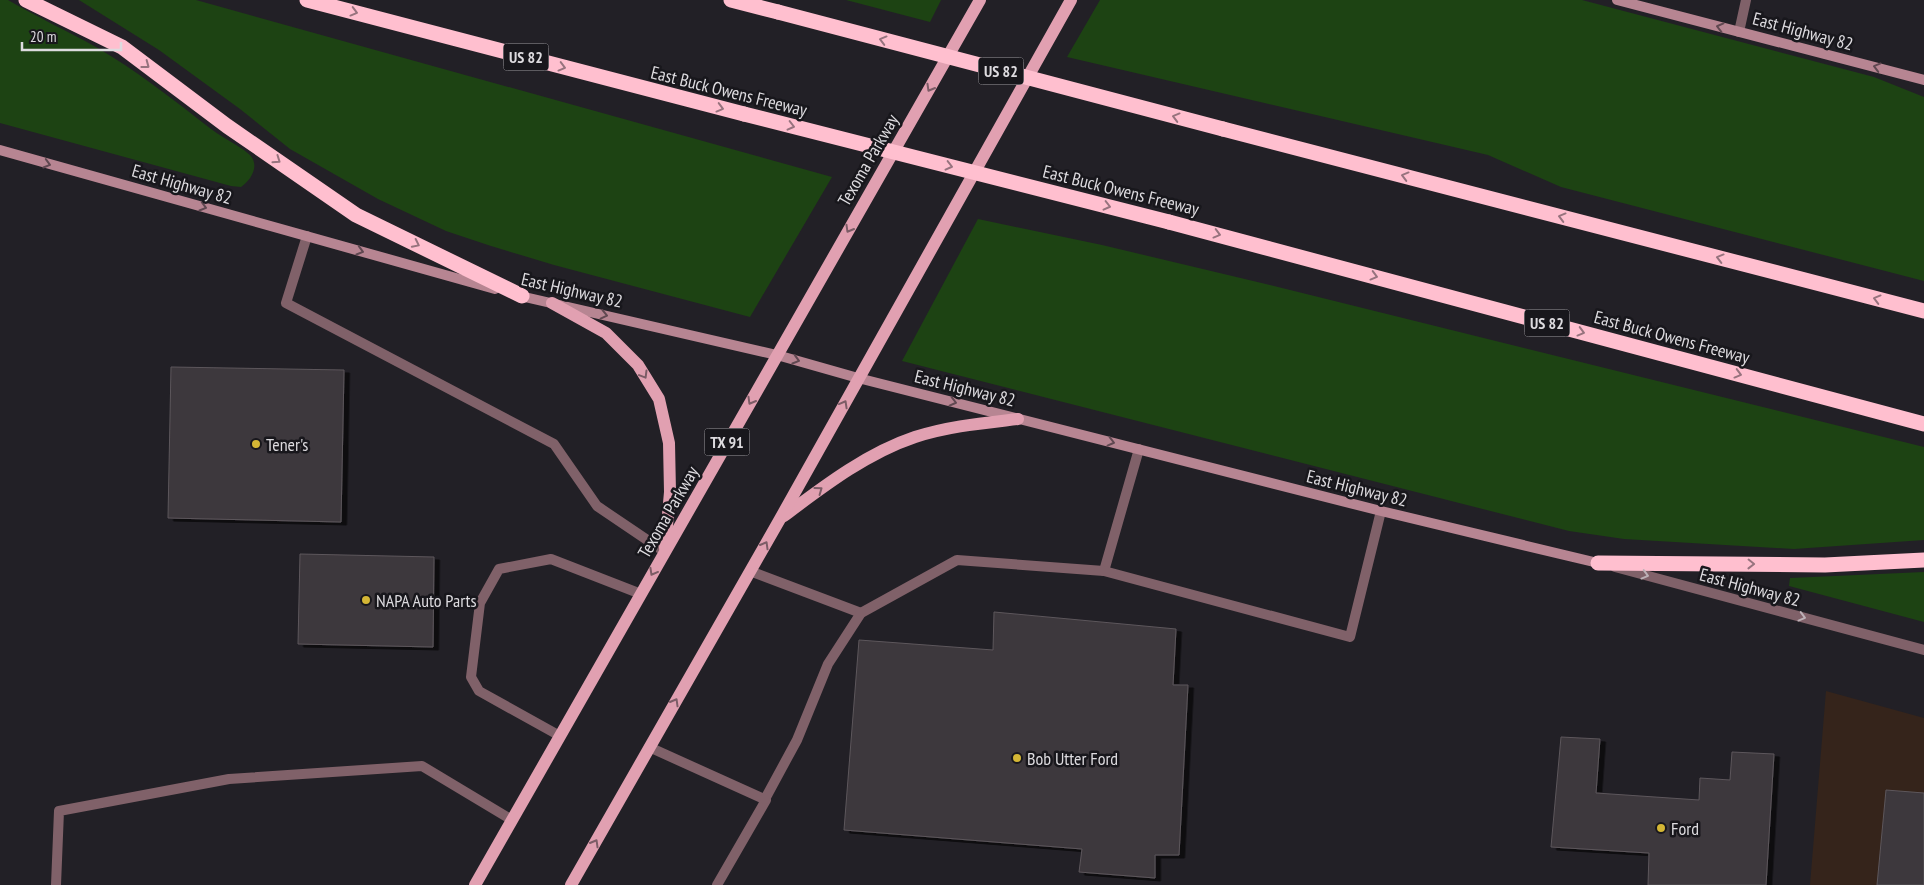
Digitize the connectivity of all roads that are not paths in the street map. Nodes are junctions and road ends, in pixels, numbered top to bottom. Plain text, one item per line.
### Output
1 (26, 0) edge
2 (307, 0) edge
3 (731, 0) edge
4 (980, 0) edge
5 (1071, 0) edge
6 (1616, 0) edge
7 (1746, 0) edge
8 (1739, 32) junction
9 (1924, 80) edge
10 (0, 150) edge
11 (307, 236) junction
12 (522, 296) junction
13 (552, 303) junction
14 (1924, 311) edge
15 (777, 355) junction
16 (858, 378) junction
17 (1018, 419) junction
18 (1924, 424) edge
19 (1138, 449) junction
20 (1381, 511) junction
21 (780, 519) junction
22 (665, 552) junction
23 (1924, 560) edge
24 (1598, 562) junction
25 (750, 571) junction
26 (1104, 571) junction
27 (641, 594) junction
28 (861, 613) junction
29 (1924, 650) edge
30 (560, 736) junction
31 (649, 747) junction
32 (765, 800) junction
33 (512, 820) junction
34 (56, 885) edge
35 (475, 885) edge
36 (570, 885) edge
37 (716, 885) edge

1 -> 12 highway
2 -> 18 highway, East Buck Owens Freeway / US 82, bridge
14 -> 3 highway, US 82, bridge
4 -> 15 main road, Texoma Parkway / TX 91
5 - 16 main road
8 -> 6 main road, East Highway 82
7 - 8 street
9 -> 8 main road, East Highway 82
10 -> 11 main road, East Highway 82
11 -> 12 main road, East Highway 82
11 - 22 street
12 - 13 main road, East Highway 82
13 -> 15 main road, East Highway 82
13 -> 22 main road
15 -> 16 main road, East Highway 82
15 -> 22 main road, Texoma Parkway / TX 91
16 -> 17 main road, East Highway 82
21 -> 16 main road
17 -> 19 main road, East Highway 82
21 -> 17 main road
19 - 20 main road, East Highway 82
19 - 26 street
20 - 24 main road, East Highway 82
20 - 26 street
25 -> 21 main road
22 -> 27 main road, Texoma Parkway / TX 91
24 -> 23 highway
24 -> 29 street, East Highway 82
25 - 28 street
31 -> 25 main road
26 - 28 street
27 - 30 main road, Texoma Parkway / TX 91
27 - 30 street
28 - 32 street
30 - 33 main road, Texoma Parkway / TX 91
31 - 32 street
36 -> 31 main road
32 - 37 street
33 - 34 street
33 - 35 main road, Texoma Parkway / TX 91

